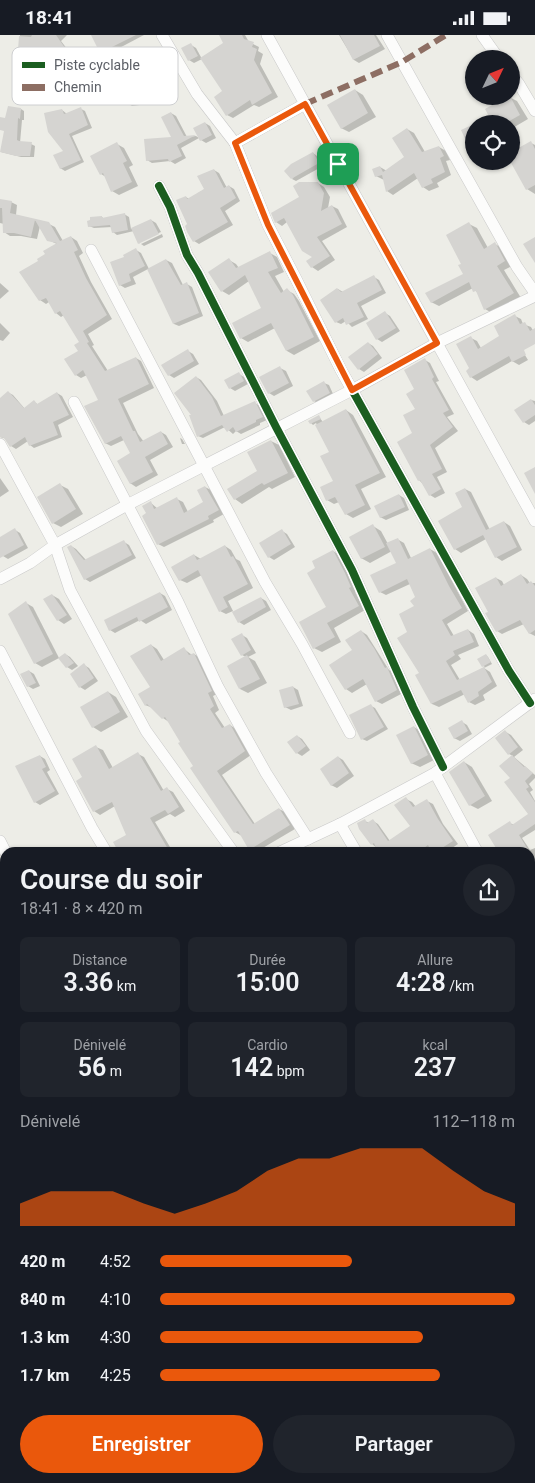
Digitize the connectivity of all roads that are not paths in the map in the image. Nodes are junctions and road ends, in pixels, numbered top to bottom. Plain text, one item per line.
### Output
1 (162, 35) edge
2 (267, 35) edge
3 (387, 35) edge
4 (482, 35) edge
5 (169, 47) edge
6 (493, 50) edge
7 (178, 61) edge
8 (520, 88) edge
9 (305, 104) junction
10 (535, 111) edge
11 (235, 143) junction
12 (158, 186) dead end
13 (91, 250) dead end
14 (535, 295) edge
15 (437, 343) junction
16 (352, 390) junction
17 (74, 401) dead end
18 (276, 427) junction
19 (0, 444) edge
20 (203, 465) junction
21 (127, 505) junction
22 (535, 521) edge
23 (55, 545) junction
24 (0, 579) edge
25 (0, 651) edge
26 (533, 701) edge
27 (350, 733) dead end
28 (439, 770) junction
29 (340, 824) junction
30 (308, 839) junction
31 (104, 847) edge
32 (230, 847) edge
33 (291, 847) edge
34 (353, 847) edge
35 (475, 847) edge

1 - 5 street
2 - 9 street
3 - 14 street
4 - 6 street
7 - 11 street
8 - 10 street
9 - 11 street
9 - 15 street
11 - 16 street
12 - 18 street
13 - 20 street
14 - 15 street
15 - 16 street
15 - 22 street
16 - 18 street
16 - 26 street
17 - 21 street
18 - 20 street
18 - 28 street
19 - 23 street
20 - 21 street
20 - 27 street
21 - 23 street
21 - 30 street
23 - 24 street
23 - 32 street
25 - 31 street
26 - 28 street
28 - 29 street
28 - 35 street
29 - 30 street
29 - 34 street
30 - 33 street

